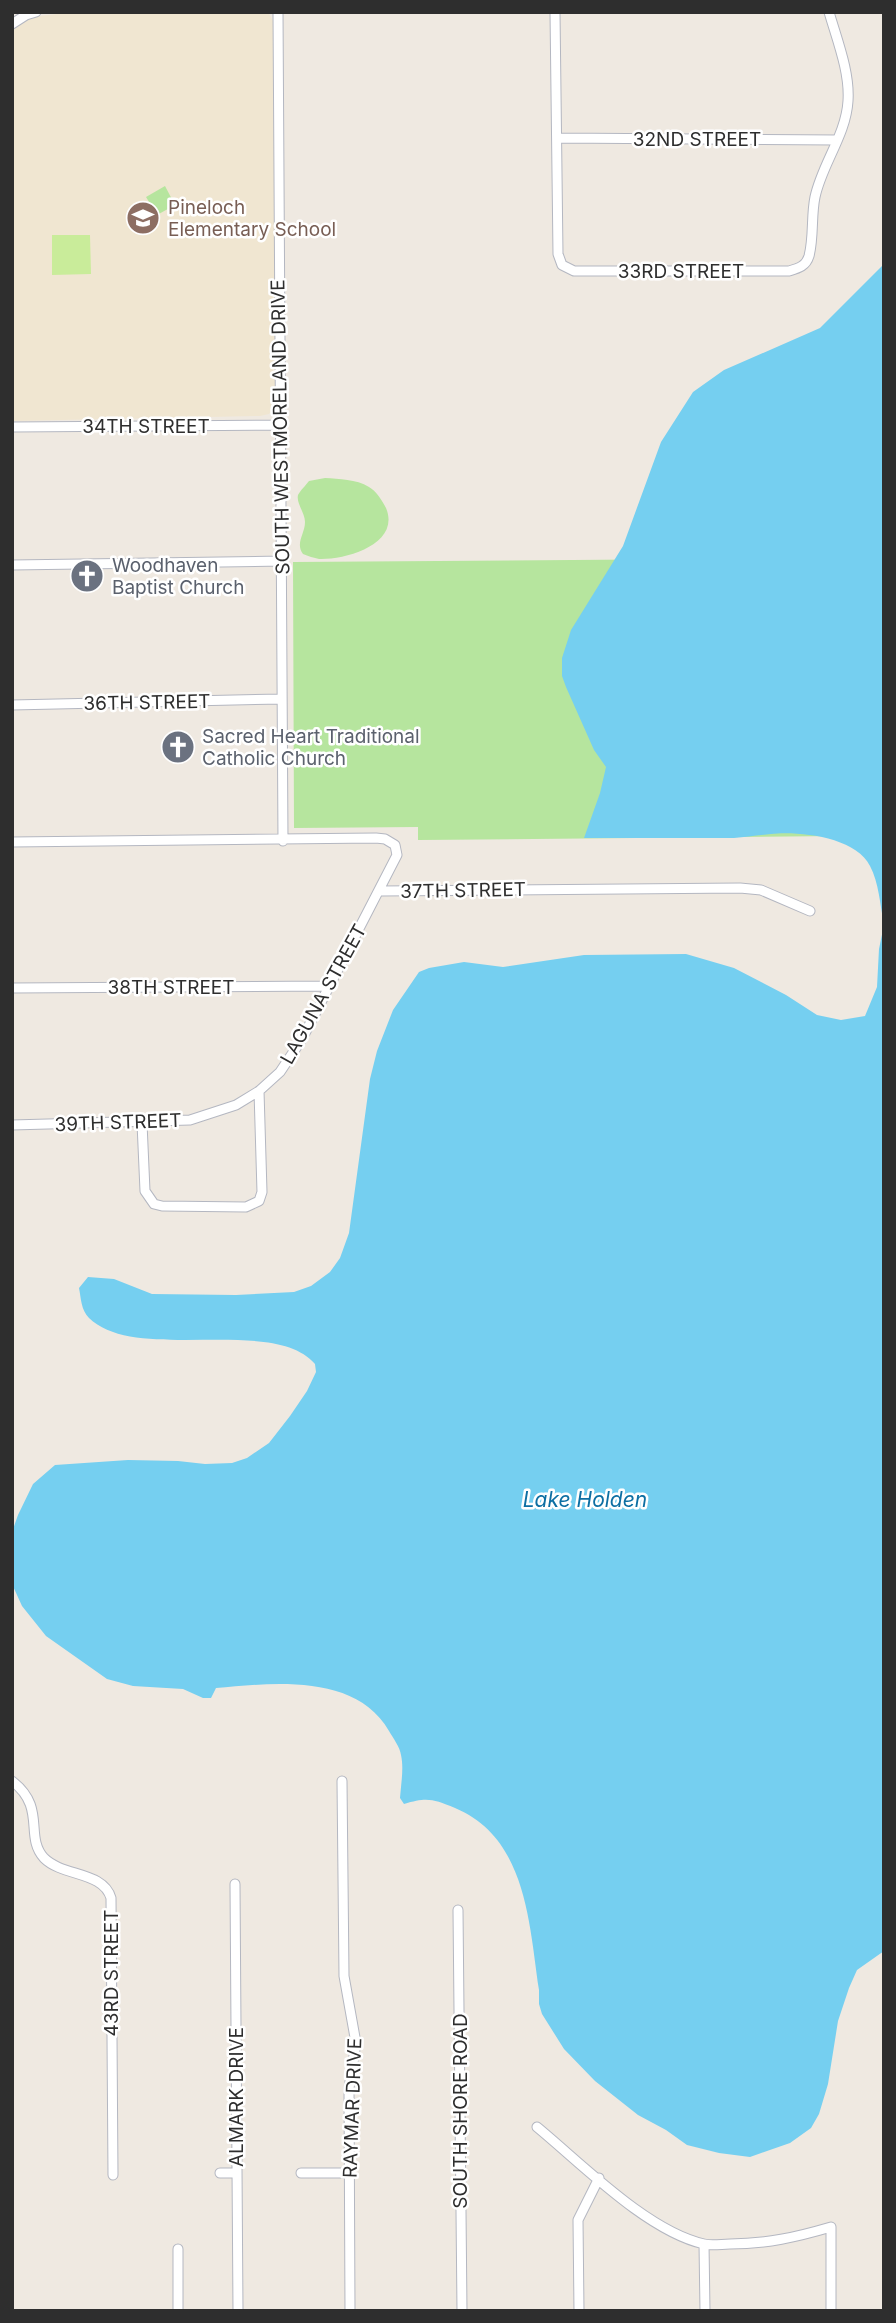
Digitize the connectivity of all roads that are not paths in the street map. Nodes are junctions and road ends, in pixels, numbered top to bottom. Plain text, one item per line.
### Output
1 (36, 12) edge
2 (278, 12) edge
3 (555, 12) edge
4 (829, 12) edge
5 (12, 24) edge
6 (558, 138) junction
7 (837, 140) junction
8 (279, 425) junction
9 (12, 427) edge
10 (282, 561) junction
11 (12, 565) edge
12 (282, 699) junction
13 (12, 705) edge
14 (283, 841) junction
15 (12, 842) edge
16 (380, 891) junction
17 (810, 911) dead end
18 (330, 986) junction
19 (12, 989) edge
20 (259, 1091) junction
21 (142, 1123) junction
22 (12, 1125) edge
23 (12, 1781) edge
24 (342, 1781) dead end
25 (235, 1884) dead end
26 (458, 1910) dead end
27 (537, 2127) dead end
28 (220, 2173) dead end
29 (237, 2173) junction
30 (300, 2173) dead end
31 (349, 2173) junction
32 (113, 2175) dead end
33 (599, 2178) junction
34 (704, 2244) junction
35 (178, 2249) dead end
36 (178, 2311) edge
37 (238, 2311) edge
38 (350, 2311) edge
39 (461, 2311) edge
40 (579, 2311) edge
41 (705, 2311) edge
42 (831, 2311) edge

1 - 5 street
2 - 8 street, SOUTH WESTMORELAND DRIVE
3 - 6 street
4 - 7 street
6 - 7 street, 32ND STREET
6 - 7 street, 33RD STREET
8 - 9 street, 34TH STREET
8 - 10 street, SOUTH WESTMORELAND DRIVE
10 - 11 street
10 - 12 street, SOUTH WESTMORELAND DRIVE
12 - 13 street, 36TH STREET
12 - 14 street, SOUTH WESTMORELAND DRIVE
14 - 15 street, 37TH STREET
14 - 16 street, 37TH STREET
16 - 17 street, 37TH STREET
16 - 18 street, LAGUNA STREET
18 - 19 street, 38TH STREET
18 - 20 street, LAGUNA STREET
20 - 21 street, 39TH STREET
20 - 21 street
21 - 22 street, 39TH STREET
23 - 32 street, 43RD STREET
24 - 31 street, RAYMAR DRIVE
25 - 29 street, ALMARK DRIVE
26 - 39 street, SOUTH SHORE ROAD
27 - 33 street
28 - 29 street
29 - 37 street, ALMARK DRIVE
30 - 31 street
31 - 38 street, RAYMAR DRIVE
33 - 34 street
33 - 40 street
34 - 41 street
34 - 42 street
35 - 36 street

